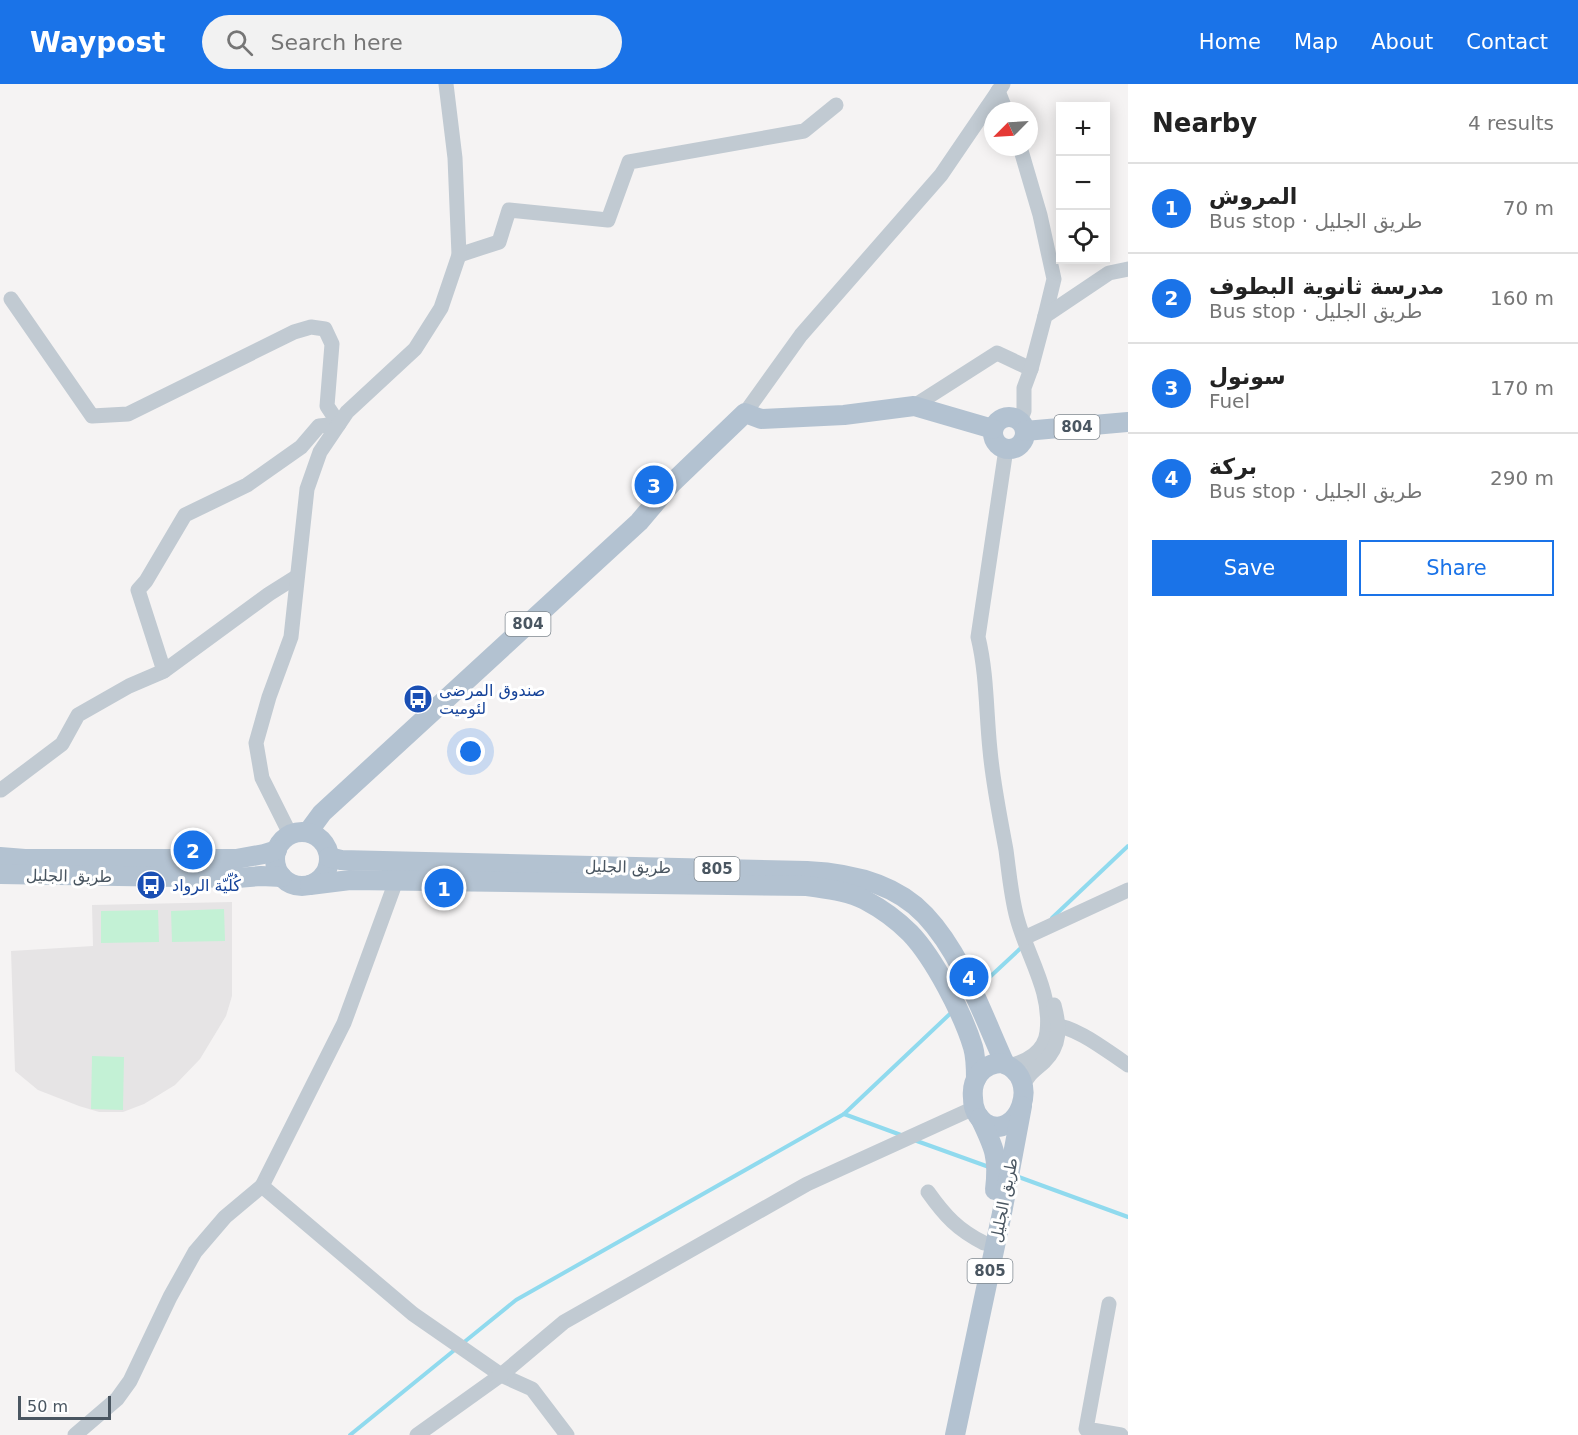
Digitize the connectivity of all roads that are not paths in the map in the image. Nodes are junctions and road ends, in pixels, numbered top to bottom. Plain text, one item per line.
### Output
1 (446, 84) edge
2 (1001, 87) edge
3 (1004, 102) edge
4 (836, 105) dead end
5 (1023, 156) edge
6 (459, 255) junction
7 (1128, 269) edge
8 (11, 300) dead end
9 (1045, 316) junction
10 (1031, 369) junction
11 (914, 406) junction
12 (745, 413) junction
13 (1128, 422) edge
14 (339, 424) junction
15 (1023, 426) junction
16 (993, 429) junction
17 (1006, 449) junction
18 (296, 577) junction
19 (164, 671) junction
20 (0, 789) edge
21 (299, 833) junction
22 (277, 850) junction
23 (0, 857) edge
24 (329, 857) junction
25 (0, 874) edge
26 (282, 877) junction
27 (396, 881) junction
28 (310, 885) junction
29 (1128, 890) edge
30 (1024, 938) junction
31 (1053, 1024) junction
32 (1007, 1065) junction
33 (1128, 1065) edge
34 (976, 1079) junction
35 (1023, 1086) junction
36 (1022, 1106) junction
37 (977, 1113) junction
38 (262, 1186) junction
39 (928, 1192) dead end
40 (984, 1243) junction
41 (1108, 1304) dead end
42 (501, 1375) junction
43 (75, 1435) edge
44 (417, 1435) edge
45 (567, 1435) edge
46 (943, 1435) edge
47 (954, 1435) edge
48 (1121, 1435) edge

1 - 6 street
2 - 3 street
2 - 12 street
4 - 6 street
5 - 9 street
6 - 14 street
7 - 9 street
8 - 14 street
9 - 10 street
10 - 11 street
10 - 15 street
11 - 12 main road
11 - 16 main road
12 - 21 main road, 804
13 - 15 main road, 804
14 - 18 street
14 - 19 street
15 - 16 main road, 804
15 - 17 main road
16 - 17 main road
17 - 30 street
18 - 19 street
18 - 21 street
19 - 20 street
21 - 22 main road
21 - 24 main road
22 - 23 main road, طريق الجليل
22 - 26 main road
24 - 28 main road
24 - 32 main road, طريق الجليل / 805
25 - 26 main road, طريق الجليل / 805
26 - 28 main road, 805
27 - 28 main road, طريق الجليل / 805
27 - 34 main road, طريق الجليل / 805
27 - 38 street
29 - 30 street
30 - 31 street
31 - 32 street
31 - 33 street
31 - 35 street
32 - 34 main road
32 - 35 main road, 805
34 - 37 main road, 805
35 - 36 main road, 805
36 - 37 main road
36 - 47 main road, طريق الجليل / 805
37 - 40 main road, طريق الجليل / 805
37 - 42 street
38 - 42 street
38 - 43 street
39 - 40 street
40 - 46 main road, طريق الجليل / 805
41 - 48 street
42 - 44 street
42 - 45 street

